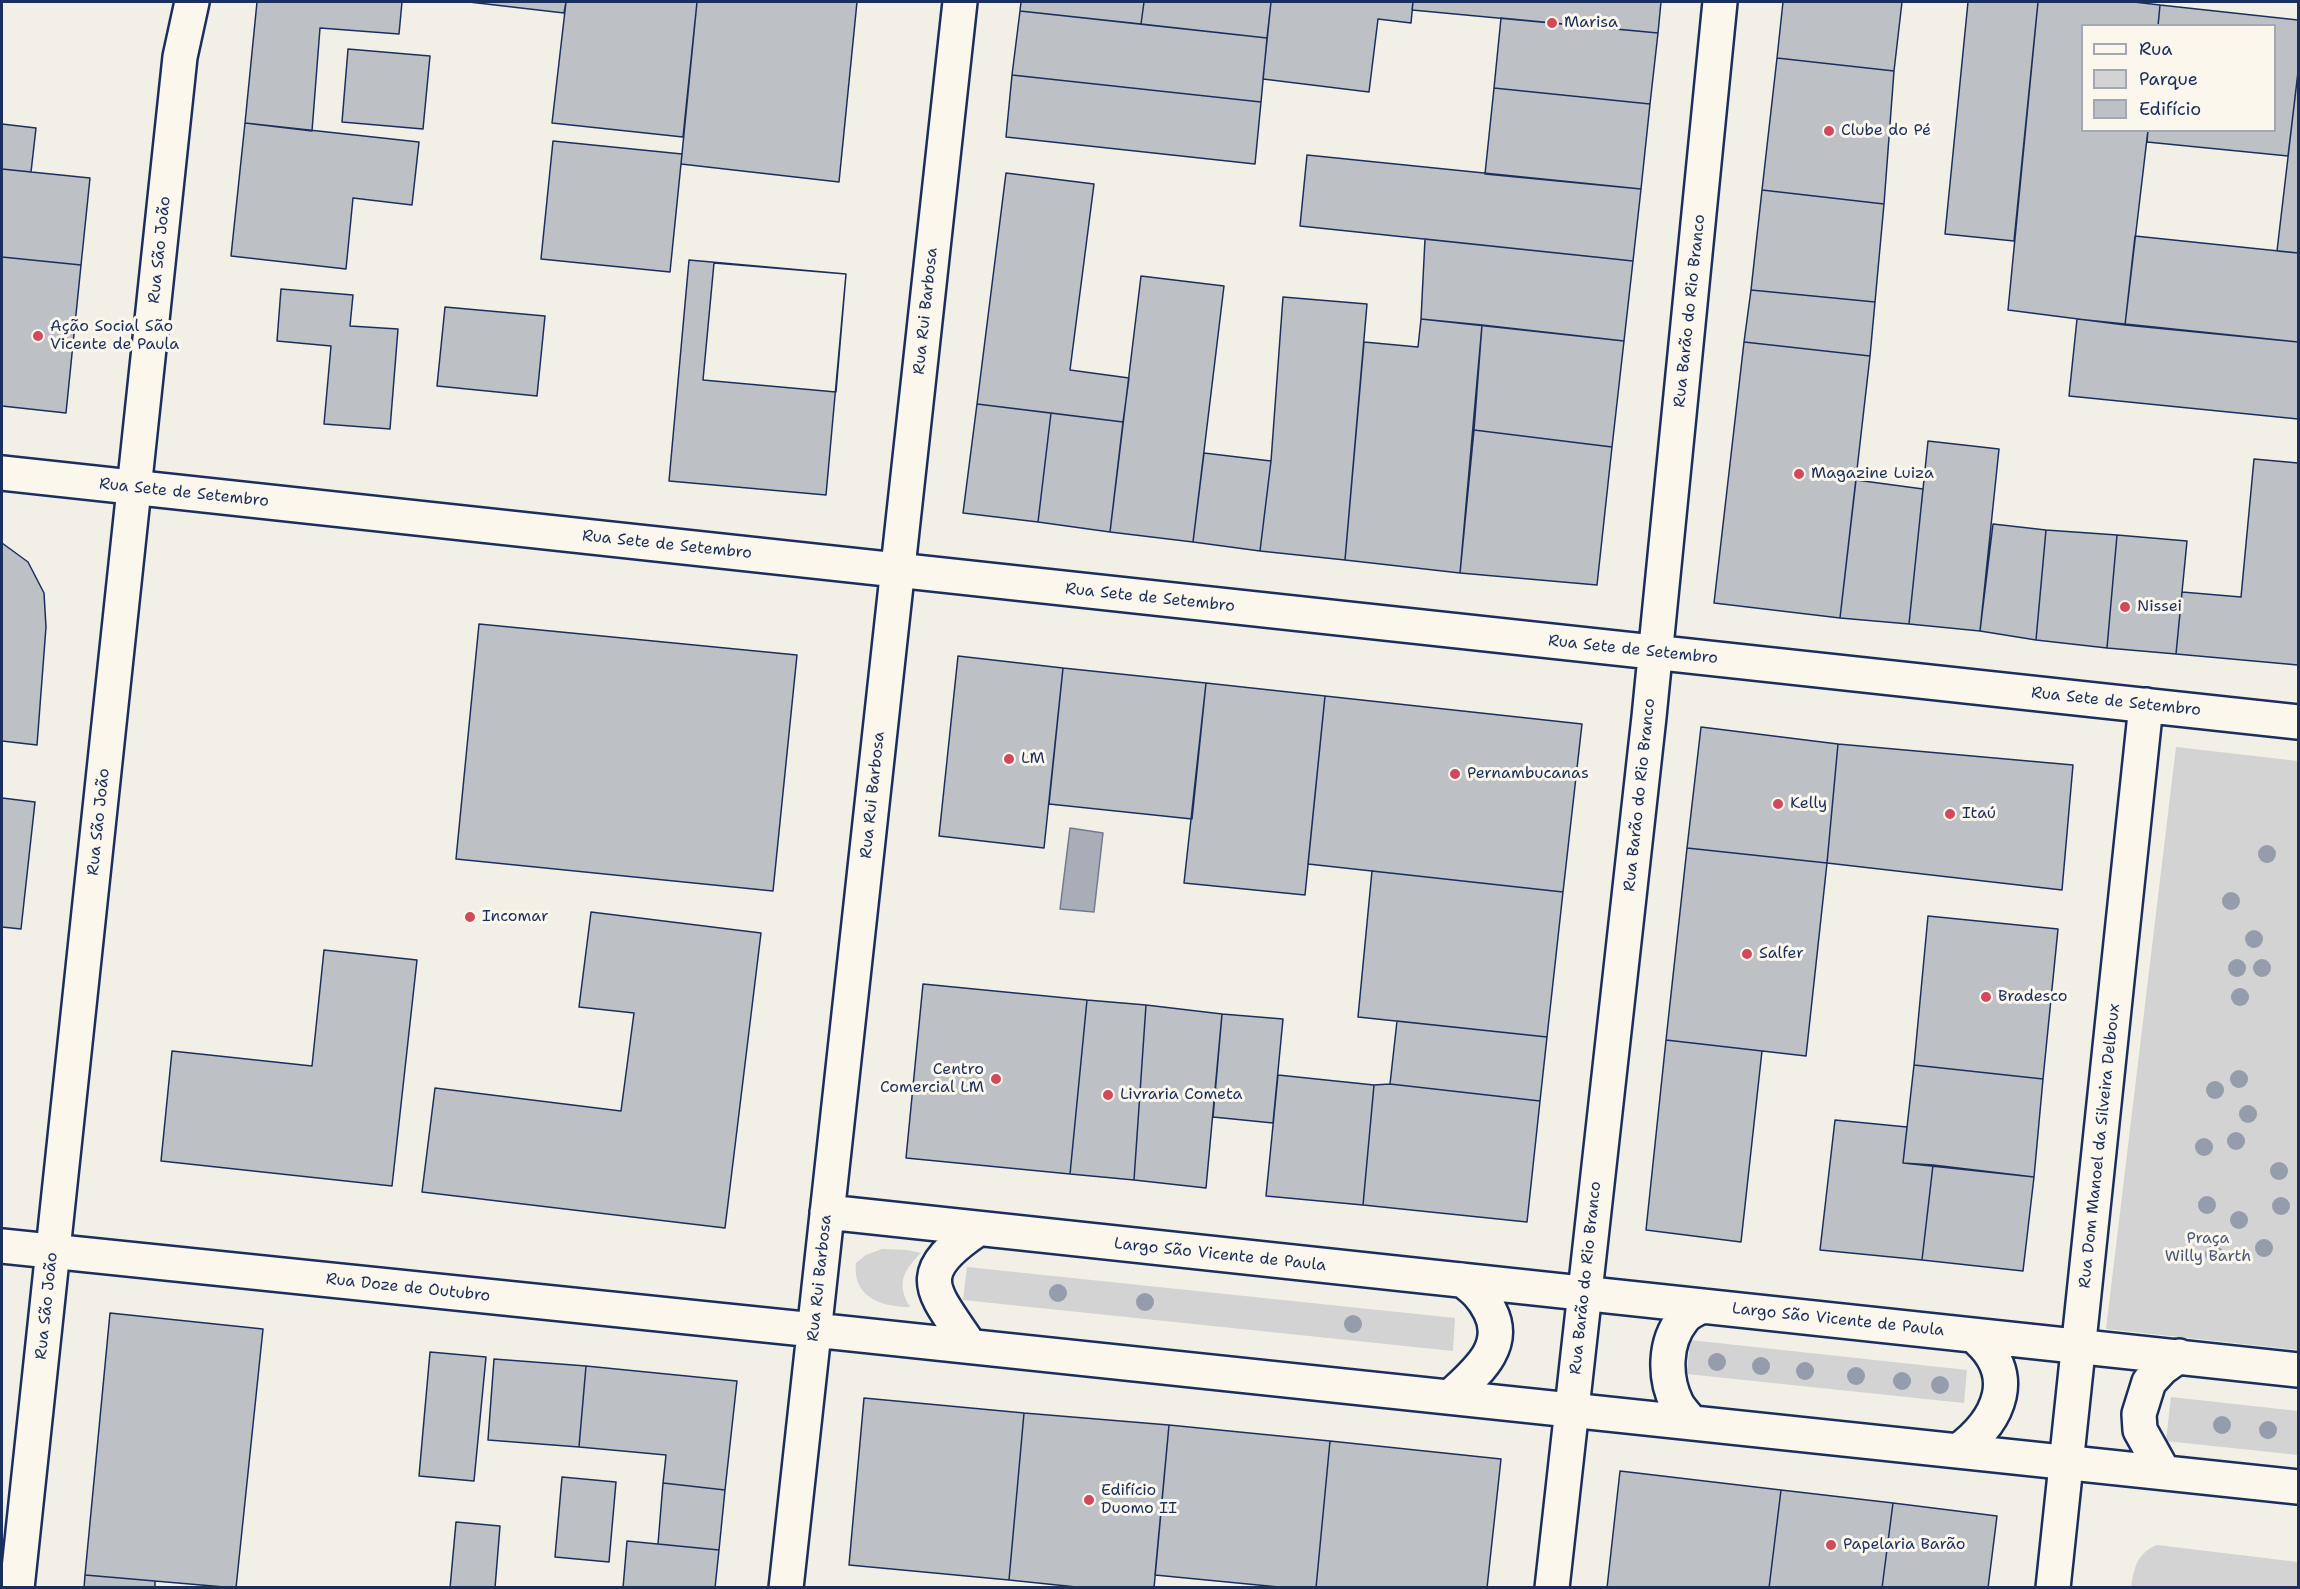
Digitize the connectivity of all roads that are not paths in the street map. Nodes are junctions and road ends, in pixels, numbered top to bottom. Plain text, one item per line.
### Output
1 (177, 2) edge
2 (192, 2) edge
3 (960, 2) edge
4 (1720, 2) edge
5 (180, 57) junction
6 (2, 473) edge
7 (136, 488) junction
8 (897, 570) junction
9 (1656, 652) junction
10 (2146, 705) junction
11 (2298, 722) edge
12 (827, 1212) junction
13 (978, 1229) junction
14 (2, 1246) edge
15 (53, 1251) junction
16 (1462, 1280) junction
17 (1585, 1293) junction
18 (1702, 1306) junction
19 (814, 1330) junction
20 (1973, 1335) junction
21 (970, 1346) junction
22 (2079, 1346) junction
23 (2179, 1356) junction
24 (2298, 1370) edge
25 (1450, 1397) junction
26 (1572, 1410) junction
27 (1692, 1423) junction
28 (1958, 1451) junction
29 (2066, 1463) junction
30 (2164, 1473) junction
31 (2298, 1487) edge
32 (17, 1587) edge
33 (786, 1587) edge
34 (1552, 1587) edge
35 (2053, 1587) edge

1 - 5 street
2 - 5 street
3 - 8 street, Rua Rui Barbosa
4 - 9 street, Rua Barão do Rio Branco
5 - 7 street, Rua São João
6 - 7 street, Rua Sete de Setembro
7 - 8 street, Rua Sete de Setembro
7 - 15 street, Rua São João
8 - 9 street, Rua Sete de Setembro
8 - 12 street, Rua Rui Barbosa
9 - 10 street, Rua Sete de Setembro
9 - 17 street, Rua Barão do Rio Branco
10 - 11 street, Rua Sete de Setembro
10 - 22 street, Rua Dom Manoel da Silveira Delboux
12 - 13 street, Largo São Vicente de Paula
12 - 19 street, Rua Rui Barbosa
13 - 16 street, Largo São Vicente de Paula
13 - 21 street
14 - 15 street, Rua Doze de Outubro
15 - 19 street, Rua Doze de Outubro
15 - 32 street, Rua São João
16 - 17 street, Largo São Vicente de Paula
16 - 25 street
17 - 18 street, Largo São Vicente de Paula
17 - 26 street, Rua Barão do Rio Branco
18 - 20 street, Largo São Vicente de Paula
18 - 27 street
19 - 21 street
19 - 33 street, Rua Rui Barbosa
20 - 22 street, Largo São Vicente de Paula
20 - 28 street
21 - 25 street
22 - 23 street, Largo São Vicente de Paula
22 - 29 street, Rua Dom Manoel da Silveira Delboux
23 - 24 street, Largo São Vicente de Paula
23 - 30 street
25 - 26 street
26 - 27 street
26 - 34 street, Rua Barão do Rio Branco
27 - 28 street
28 - 29 street
29 - 30 street
29 - 35 street, Rua Dom Manoel da Silveira Delboux
30 - 31 street

